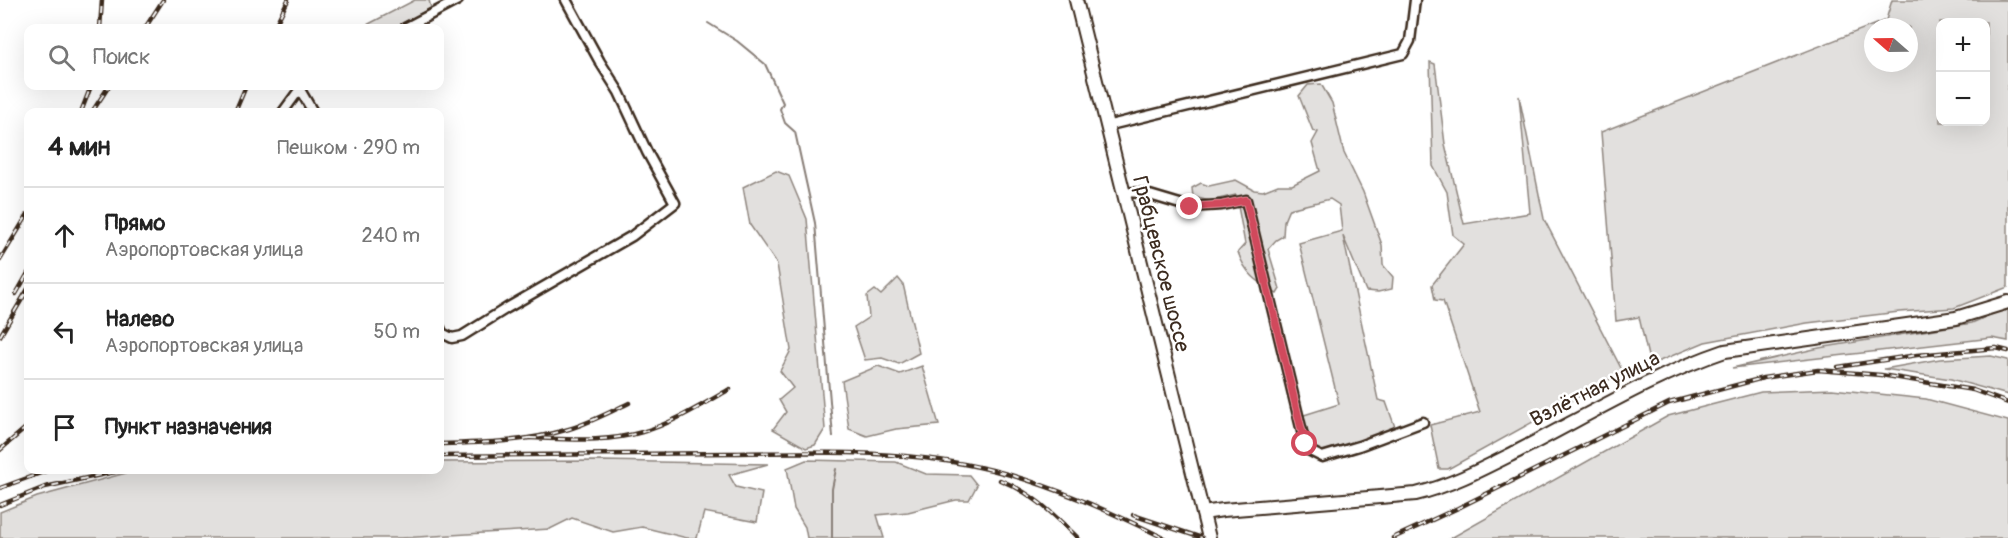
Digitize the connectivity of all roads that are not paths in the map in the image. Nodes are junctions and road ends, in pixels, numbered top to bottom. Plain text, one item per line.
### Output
1 (458, 0) edge
2 (566, 0) edge
3 (1076, 0) edge
4 (1415, 0) edge
5 (413, 24) edge
6 (299, 90) edge
7 (302, 90) edge
8 (286, 108) edge
9 (311, 108) edge
10 (1106, 126) junction
11 (1123, 192) junction
12 (2008, 302) edge
13 (444, 334) edge
14 (1423, 422) dead end
15 (1203, 513) junction
16 (1209, 538) edge

1 - 5 street
2 - 13 street
3 - 10 street, Грабцевское шоссе
4 - 10 street
6 - 8 street
7 - 9 street
10 - 11 street, Грабцевское шоссе
11 - 14 street
11 - 15 street, Грабцевское шоссе
12 - 15 street, Взлётная улица
15 - 16 street, Грабцевское шоссе

